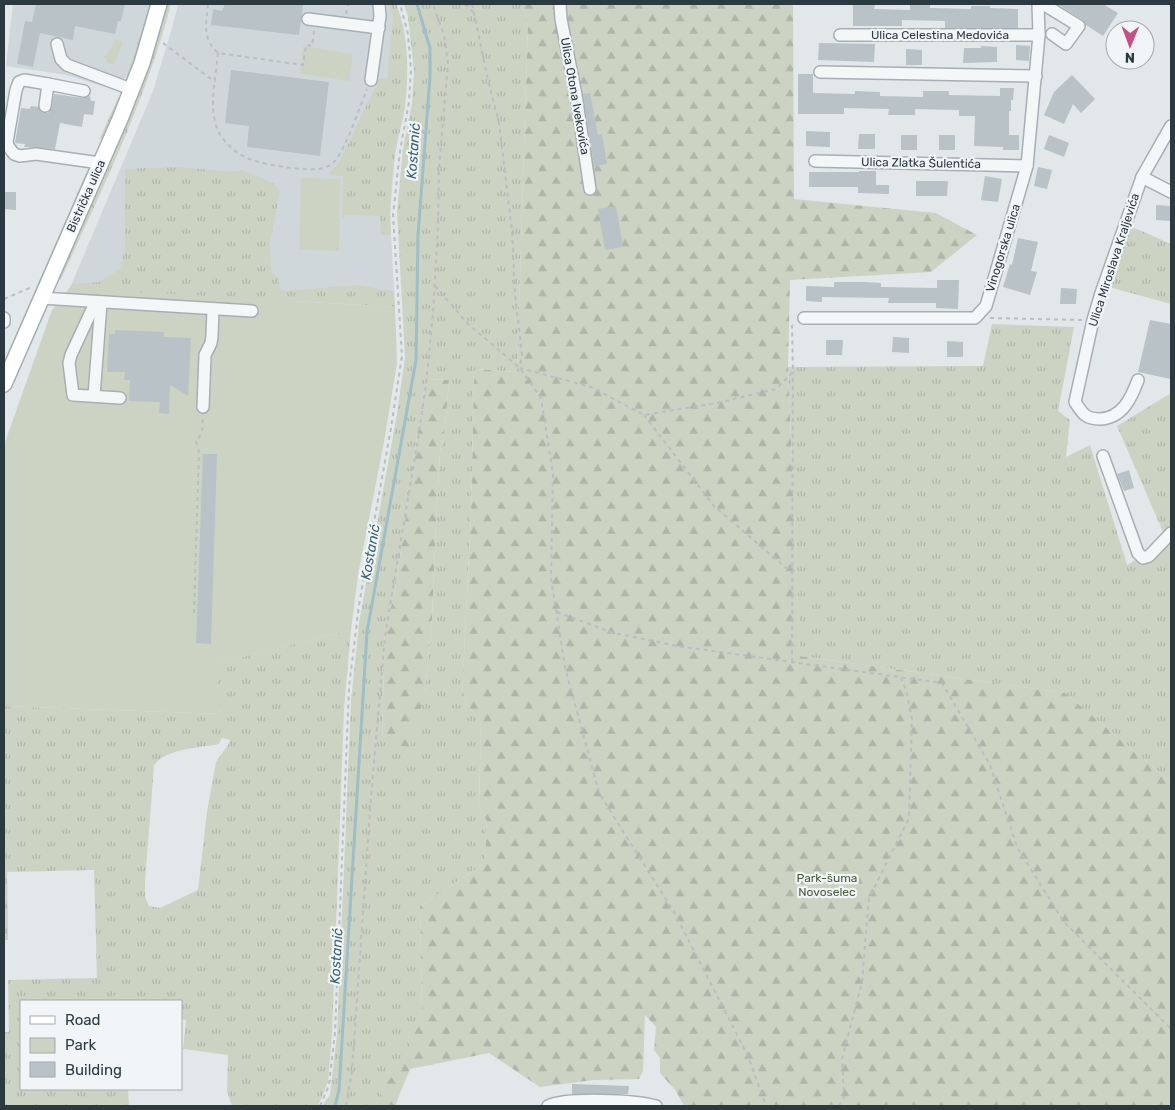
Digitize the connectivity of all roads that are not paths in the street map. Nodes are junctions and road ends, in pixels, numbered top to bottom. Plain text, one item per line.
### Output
1 (159, 4) edge
2 (379, 4) edge
3 (560, 4) edge
4 (1038, 4) edge
5 (1044, 4) edge
6 (311, 19) road end
7 (379, 28) junction
8 (1052, 34) dead end
9 (840, 35) dead end
10 (1040, 35) junction
11 (56, 44) dead end
12 (820, 72) dead end
13 (1036, 76) junction
14 (371, 80) road end
15 (48, 84) junction
16 (131, 89) junction
17 (84, 91) dead end
18 (45, 106) dead end
19 (1170, 131) edge
20 (814, 161) dead end
21 (100, 163) junction
22 (1026, 166) junction
23 (1142, 177) junction
24 (590, 189) dead end
25 (1171, 192) edge
26 (38, 292) junction
27 (98, 303) junction
28 (212, 309) junction
29 (252, 311) dead end
30 (4, 318) edge
31 (804, 318) road end
32 (4, 322) edge
33 (85, 324) junction
34 (99, 328) junction
35 (1138, 380) dead end
36 (4, 384) edge
37 (94, 396) junction
38 (120, 398) dead end
39 (203, 407) road end
40 (1103, 456) dead end
41 (1171, 533) edge
42 (548, 1106) edge
43 (656, 1106) edge

1 - 16 main road, Bistrička ulica
2 - 7 street
3 - 24 street, Ulica Otona Ivekovića
4 - 10 street, Vinogorska ulica
5 - 8 street
6 - 7 street
7 - 14 street
9 - 10 street, Ulica Celestina Medovića
10 - 13 street, Vinogorska ulica
11 - 16 street
12 - 13 street
13 - 22 street, Vinogorska ulica
15 - 17 street
15 - 18 street
15 - 21 street
16 - 21 main road, Bistrička ulica
19 - 23 street, Ulica Miroslava Kraljevića
20 - 22 street, Ulica Zlatka Šulentića
21 - 26 main road, Bistrička ulica
22 - 31 street, Vinogorska ulica
23 - 25 street, Ulica Miroslava Kraljevića
23 - 35 street, Ulica Miroslava Kraljevića
26 - 27 street
26 - 36 main road, Bistrička ulica
27 - 28 street
27 - 33 street
27 - 34 street
28 - 29 street
28 - 39 street
30 - 32 street
33 - 34 street
33 - 37 street
34 - 37 street
37 - 38 street
40 - 41 street
42 - 43 street

